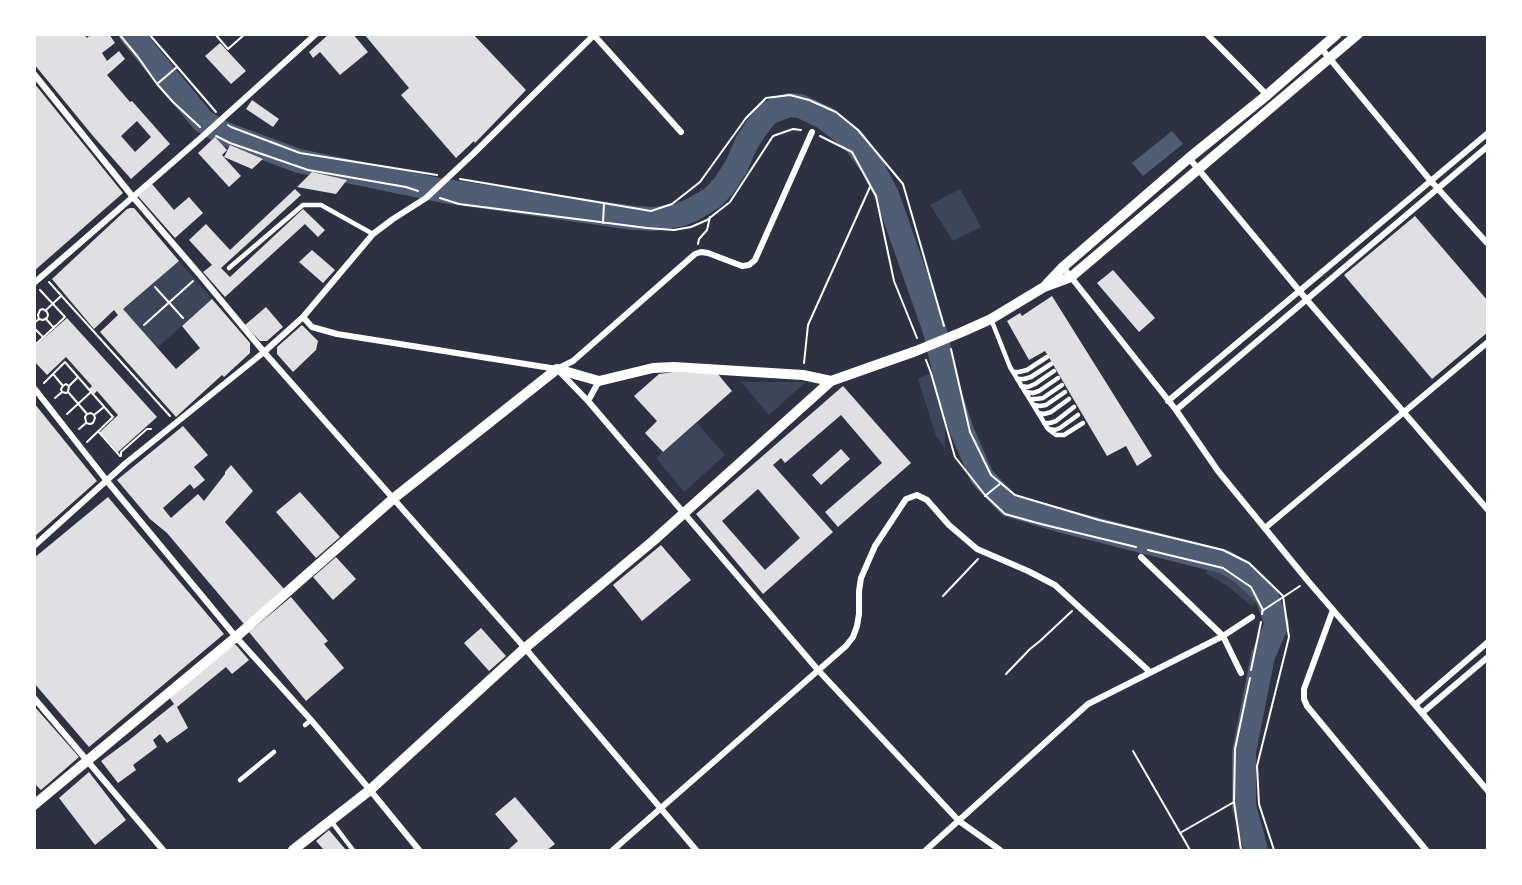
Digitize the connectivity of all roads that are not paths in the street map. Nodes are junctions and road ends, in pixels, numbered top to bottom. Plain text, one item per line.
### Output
1 (316, 34) edge
2 (1207, 34) edge
3 (1337, 34) edge
4 (1358, 34) edge
5 (594, 35) edge
6 (1321, 48) junction
7 (1330, 59) junction
8 (34, 74) edge
9 (1267, 95) junction
10 (1275, 105) junction
11 (681, 132) dead end
12 (812, 132) road end
13 (1488, 133) edge
14 (1488, 146) edge
15 (1189, 158) junction
16 (1198, 170) junction
17 (1430, 180) junction
18 (1438, 188) junction
19 (133, 197) junction
20 (373, 234) junction
21 (1488, 244) edge
22 (1063, 267) junction
23 (230, 268) dead end
24 (1071, 277) junction
25 (34, 283) edge
26 (1044, 287) junction
27 (1300, 291) junction
28 (1307, 300) junction
29 (303, 316) junction
30 (991, 319) junction
31 (1488, 342) edge
32 (264, 352) junction
33 (1047, 357) dead end
34 (1051, 364) dead end
35 (556, 369) junction
36 (1054, 371) dead end
37 (1013, 372) junction
38 (1058, 378) dead end
39 (1017, 379) junction
40 (599, 381) junction
41 (831, 381) junction
42 (1062, 385) dead end
43 (1022, 386) junction
44 (34, 388) edge
45 (1025, 392) junction
46 (1065, 392) dead end
47 (1029, 398) junction
48 (1069, 399) dead end
49 (588, 401) junction
50 (1168, 401) junction
51 (1033, 405) junction
52 (1074, 407) dead end
53 (1176, 410) junction
54 (1404, 412) junction
55 (1038, 413) junction
56 (1078, 415) dead end
57 (1044, 423) junction
58 (1083, 423) dead end
59 (1048, 429) junction
60 (107, 481) junction
61 (394, 498) junction
62 (1488, 510) edge
63 (683, 513) junction
64 (1265, 528) junction
65 (34, 546) edge
66 (1141, 557) dead end
67 (1333, 610) junction
68 (1252, 617) dead end
69 (1223, 636) junction
70 (236, 637) junction
71 (1488, 642) edge
72 (525, 648) junction
73 (1488, 657) edge
74 (818, 670) junction
75 (1150, 672) junction
76 (1241, 673) dead end
77 (34, 698) edge
78 (1414, 705) junction
79 (1422, 713) junction
80 (274, 752) dead end
81 (88, 760) junction
82 (240, 780) dead end
83 (370, 790) junction
84 (1488, 791) edge
85 (34, 805) edge
86 (661, 810) junction
87 (331, 821) junction
88 (959, 821) junction
89 (164, 850) edge
90 (293, 850) edge
91 (353, 850) edge
92 (419, 850) edge
93 (613, 850) edge
94 (696, 850) edge
95 (926, 850) edge
96 (1000, 850) edge
97 (1426, 850) edge

1 - 19 street
2 - 9 street
3 - 6 street
4 - 7 street
5 - 11 street
5 - 20 street
6 - 7 street
6 - 9 street
7 - 10 street
7 - 17 street
8 - 19 street
9 - 10 street
9 - 15 street
10 - 16 street
12 - 35 street
13 - 17 street
14 - 18 street
15 - 16 street
15 - 22 street
16 - 24 street
16 - 27 street
17 - 18 street
17 - 27 street
18 - 21 street
18 - 28 street
19 - 25 street
19 - 32 street
20 - 23 lane
20 - 29 street
22 - 24 street
22 - 26 street
24 - 26 street
24 - 50 street
26 - 30 street
27 - 28 street
27 - 50 street
28 - 53 street
28 - 54 street
29 - 32 street
29 - 35 street
30 - 37 lane
30 - 41 street
31 - 54 street
32 - 60 street
32 - 61 street
33 - 37 lane
34 - 39 lane
35 - 40 street
35 - 49 street
35 - 61 street
36 - 43 lane
37 - 39 lane
38 - 45 lane
39 - 43 lane
40 - 41 street
40 - 49 street
41 - 63 street
42 - 47 lane
43 - 45 lane
44 - 60 street
45 - 47 lane
46 - 51 lane
47 - 51 lane
48 - 55 lane
49 - 63 street
50 - 53 street
51 - 55 lane
52 - 57 lane
53 - 64 street
54 - 62 street
54 - 64 street
55 - 57 lane
56 - 59 lane
57 - 59 lane
58 - 59 lane
60 - 65 street
60 - 70 street
61 - 70 street
61 - 72 street
63 - 72 street
63 - 74 street
64 - 67 street
66 - 69 street
67 - 78 street
67 - 97 street
68 - 69 street
69 - 75 street
69 - 76 street
70 - 81 street
70 - 83 street
71 - 78 street
72 - 83 street
72 - 86 street
73 - 79 street
74 - 75 street
74 - 86 street
74 - 88 street
75 - 88 street
77 - 81 street
78 - 79 street
79 - 84 street
80 - 82 lane
81 - 85 street
81 - 89 street
83 - 87 street
83 - 92 street
86 - 93 street
86 - 94 street
87 - 90 street
87 - 91 lane
88 - 95 street
88 - 96 street

